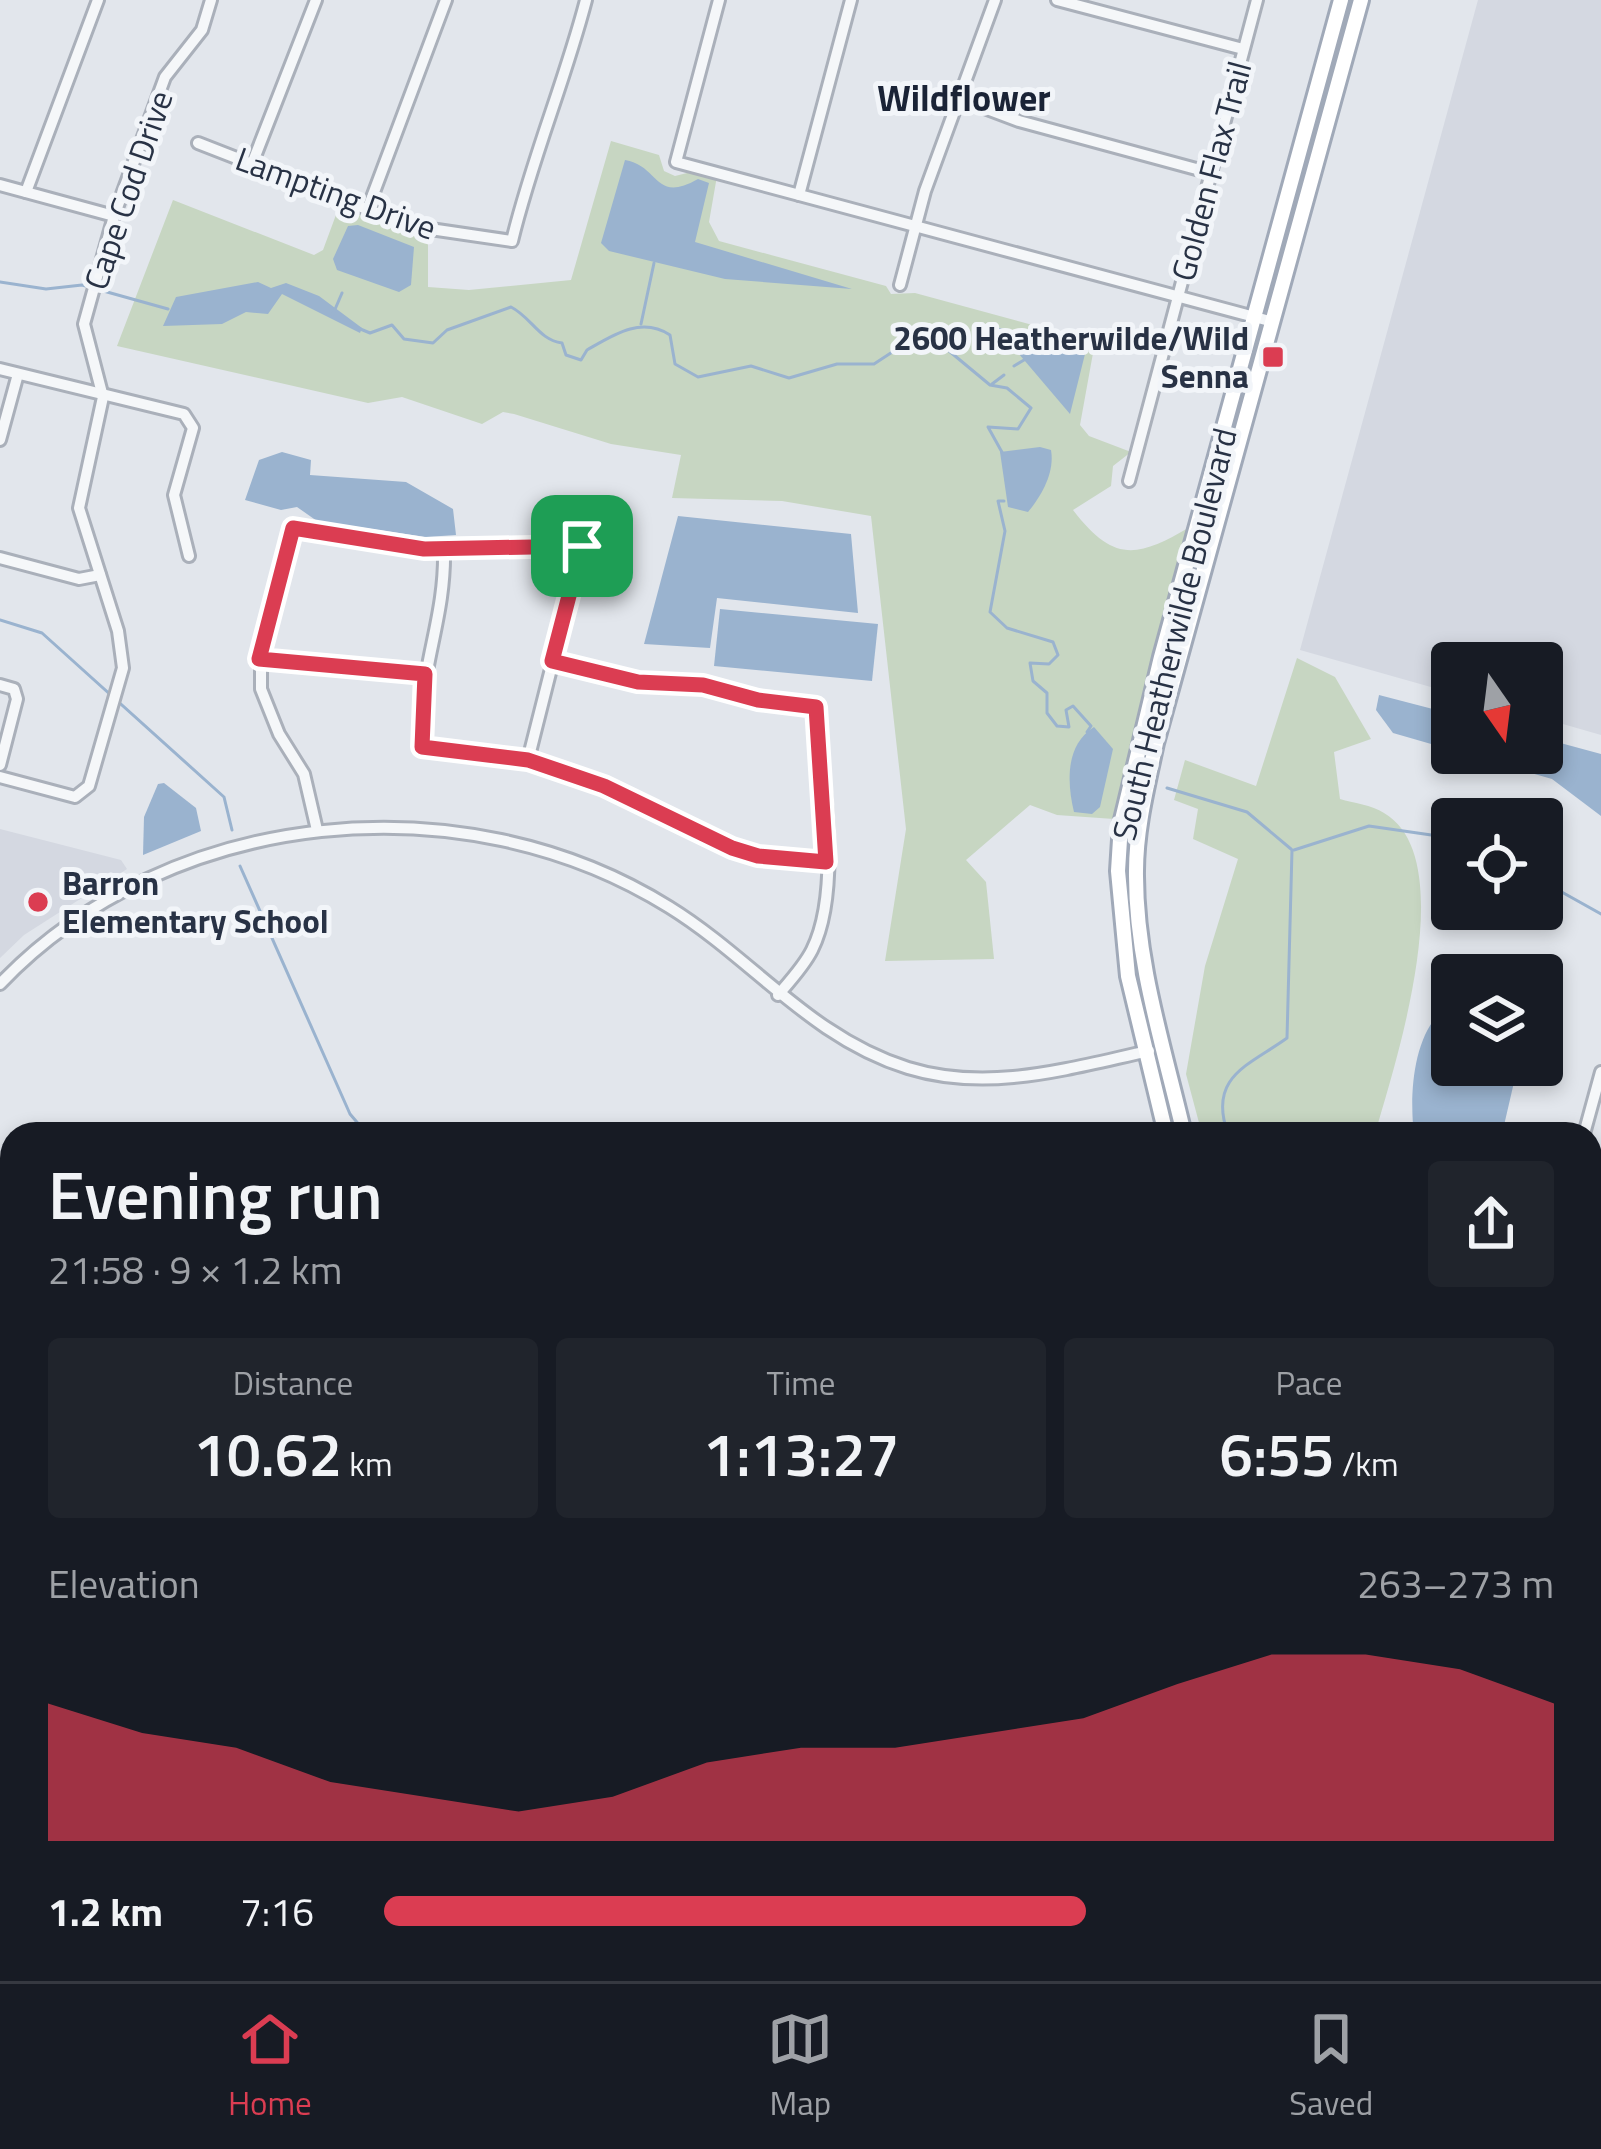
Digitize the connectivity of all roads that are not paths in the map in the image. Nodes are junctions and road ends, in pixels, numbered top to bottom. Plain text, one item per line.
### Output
1 (98, 0) edge
2 (211, 0) edge
3 (316, 0) edge
4 (446, 0) edge
5 (586, 0) edge
6 (719, 0) edge
7 (851, 0) edge
8 (995, 0) edge
9 (1057, 0) edge
10 (1257, 0) edge
11 (1341, 0) edge
12 (1361, 0) edge
13 (1243, 50) junction
14 (958, 98) junction
15 (198, 142) dead end
16 (252, 164) junction
17 (1211, 173) junction
18 (0, 185) edge
19 (26, 192) junction
20 (799, 195) junction
21 (368, 208) junction
22 (114, 216) junction
23 (917, 224) junction
24 (900, 285) dead end
25 (1178, 297) junction
26 (1254, 316) junction
27 (1274, 322) junction
28 (0, 369) edge
29 (18, 374) junction
30 (103, 398) junction
31 (0, 440) edge
32 (1129, 481) dead end
33 (444, 548) junction
34 (189, 556) dead end
35 (0, 558) edge
36 (100, 575) junction
37 (1161, 657) junction
38 (259, 659) junction
39 (552, 661) junction
40 (1180, 663) junction
41 (425, 674) junction
42 (0, 685) edge
43 (528, 760) junction
44 (0, 765) edge
45 (0, 777) edge
46 (317, 830) junction
47 (826, 862) junction
48 (0, 984) edge
49 (778, 995) junction
50 (1164, 1047) junction
51 (1146, 1051) junction
52 (1601, 1072) edge
53 (1163, 1122) edge
54 (1181, 1122) edge
55 (1588, 1122) edge

1 - 19 street
2 - 22 street, Cape Cod Drive
3 - 16 street
4 - 21 street
5 - 21 street, Lampting Drive
6 - 20 street
7 - 20 street
8 - 14 street
9 - 13 street
10 - 13 street, Golden Flax Trail
11 - 26 main road, South Heatherwilde Boulevard
12 - 27 main road, South Heatherwilde Boulevard
13 - 17 street, Golden Flax Trail
14 - 17 street
14 - 23 street
15 - 16 street, Lampting Drive
16 - 21 street, Lampting Drive
17 - 25 street, Golden Flax Trail
18 - 19 street
19 - 22 street
20 - 23 street
22 - 30 street, Cape Cod Drive
23 - 24 street
23 - 25 street
25 - 26 street
25 - 32 street, Golden Flax Trail
26 - 27 street
26 - 37 main road, South Heatherwilde Boulevard
27 - 40 main road, South Heatherwilde Boulevard
28 - 29 street
29 - 30 street
29 - 31 street
30 - 34 street
30 - 36 street, Cape Cod Drive
33 - 38 street
33 - 39 street
33 - 41 street
35 - 36 street
36 - 45 street, Cape Cod Drive
37 - 40 main road
37 - 51 main road, South Heatherwilde Boulevard
38 - 41 street
38 - 46 street
39 - 43 street
39 - 47 street
40 - 50 main road, South Heatherwilde Boulevard
41 - 43 street
42 - 44 street
43 - 47 street
46 - 48 street
46 - 49 street
47 - 49 street
49 - 51 street
50 - 51 street
50 - 54 main road, South Heatherwilde Boulevard
51 - 53 main road, South Heatherwilde Boulevard
52 - 55 street

